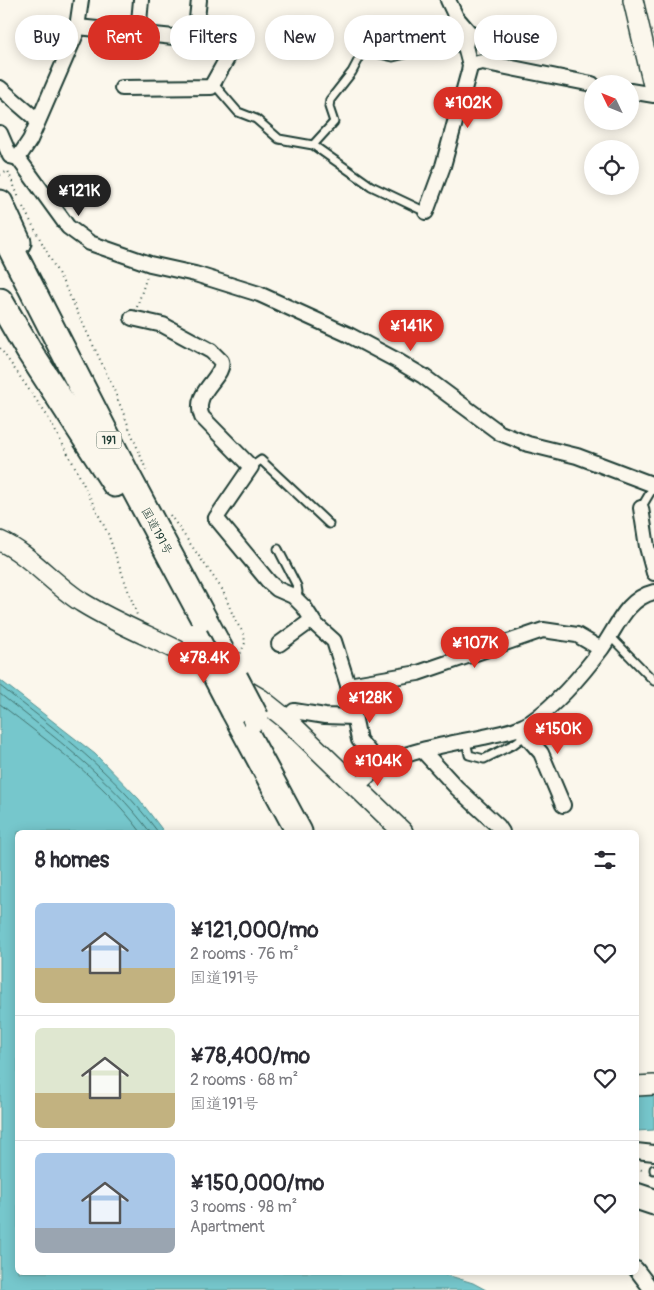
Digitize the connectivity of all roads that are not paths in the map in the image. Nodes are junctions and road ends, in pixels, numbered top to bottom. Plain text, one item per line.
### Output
1 (81, 0) edge
2 (141, 0) edge
3 (199, 0) edge
4 (448, 0) edge
5 (633, 0) edge
6 (140, 15) edge
7 (197, 15) edge
8 (78, 27) joint
9 (88, 28) edge
10 (465, 46) junction
11 (64, 60) edge
12 (226, 60) edge
13 (470, 64) junction
14 (584, 82) edge
15 (214, 83) junction
16 (0, 88) edge
17 (122, 88) dead end
18 (654, 89) edge
19 (639, 92) edge
20 (654, 95) edge
21 (38, 120) junction
22 (0, 132) edge
23 (313, 145) junction
24 (18, 158) junction
25 (0, 203) edge
26 (426, 212) joint
27 (0, 227) edge
28 (0, 265) edge
29 (27, 280) junction
30 (0, 301) edge
31 (132, 318) road end
32 (250, 466) junction
33 (115, 484) junction
34 (654, 486) edge
35 (641, 508) joint
36 (329, 524) dead end
37 (0, 541) edge
38 (278, 549) dead end
39 (654, 573) edge
40 (654, 592) edge
41 (295, 598) junction
42 (312, 620) junction
43 (610, 636) junction
44 (279, 644) dead end
45 (601, 649) junction
46 (221, 660) junction
47 (654, 681) edge
48 (348, 686) junction
49 (245, 715) junction
50 (354, 716) junction
51 (286, 720) junction
52 (523, 731) junction
53 (466, 741) junction
54 (423, 751) junction
55 (381, 766) junction
56 (357, 787) junction
57 (563, 805) dead end
58 (298, 830) edge
59 (315, 830) edge
60 (401, 830) edge
61 (500, 830) edge
62 (654, 1085) edge
63 (639, 1086) edge
64 (639, 1151) edge
65 (654, 1153) edge
66 (639, 1180) edge
67 (654, 1185) edge
68 (639, 1197) edge
69 (654, 1202) edge
70 (639, 1273) edge
71 (652, 1290) edge

1 - 8 street
2 - 6 street
3 - 7 street
4 - 10 street
5 - 18 street
8 - 9 street
10 - 13 street
10 - 23 lane
11 - 21 street
12 - 15 street
13 - 14 street
13 - 26 street
15 - 17 street
15 - 23 lane
16 - 21 street
19 - 20 street
21 - 24 street
22 - 24 street
23 - 26 lane
24 - 34 street
25 - 29 highway
27 - 29 highway, 国道191号 / 191
28 - 33 highway, 国道191号 / 191
29 - 46 highway, 国道191号 / 191
30 - 33 highway
31 - 32 street
32 - 36 lane
32 - 41 street
33 - 46 highway, 国道191号 / 191, bridge
34 - 35 lane
35 - 39 street
37 - 46 street
38 - 41 lane
40 - 43 street
41 - 42 street
42 - 44 street
42 - 48 street
43 - 45 street
43 - 47 lane
45 - 48 street
45 - 52 street
46 - 49 highway, 国道191号 / 191, bridge
46 - 51 street
48 - 50 street
49 - 58 highway, 国道191号 / 191
49 - 59 highway, 国道191号 / 191
50 - 51 street
50 - 55 street
51 - 56 street
52 - 53 street
52 - 53 lane
52 - 57 street
53 - 54 street
54 - 55 street
54 - 61 street
55 - 56 street
56 - 60 street
62 - 63 street
64 - 65 street
66 - 67 highway
68 - 69 highway
70 - 71 street

